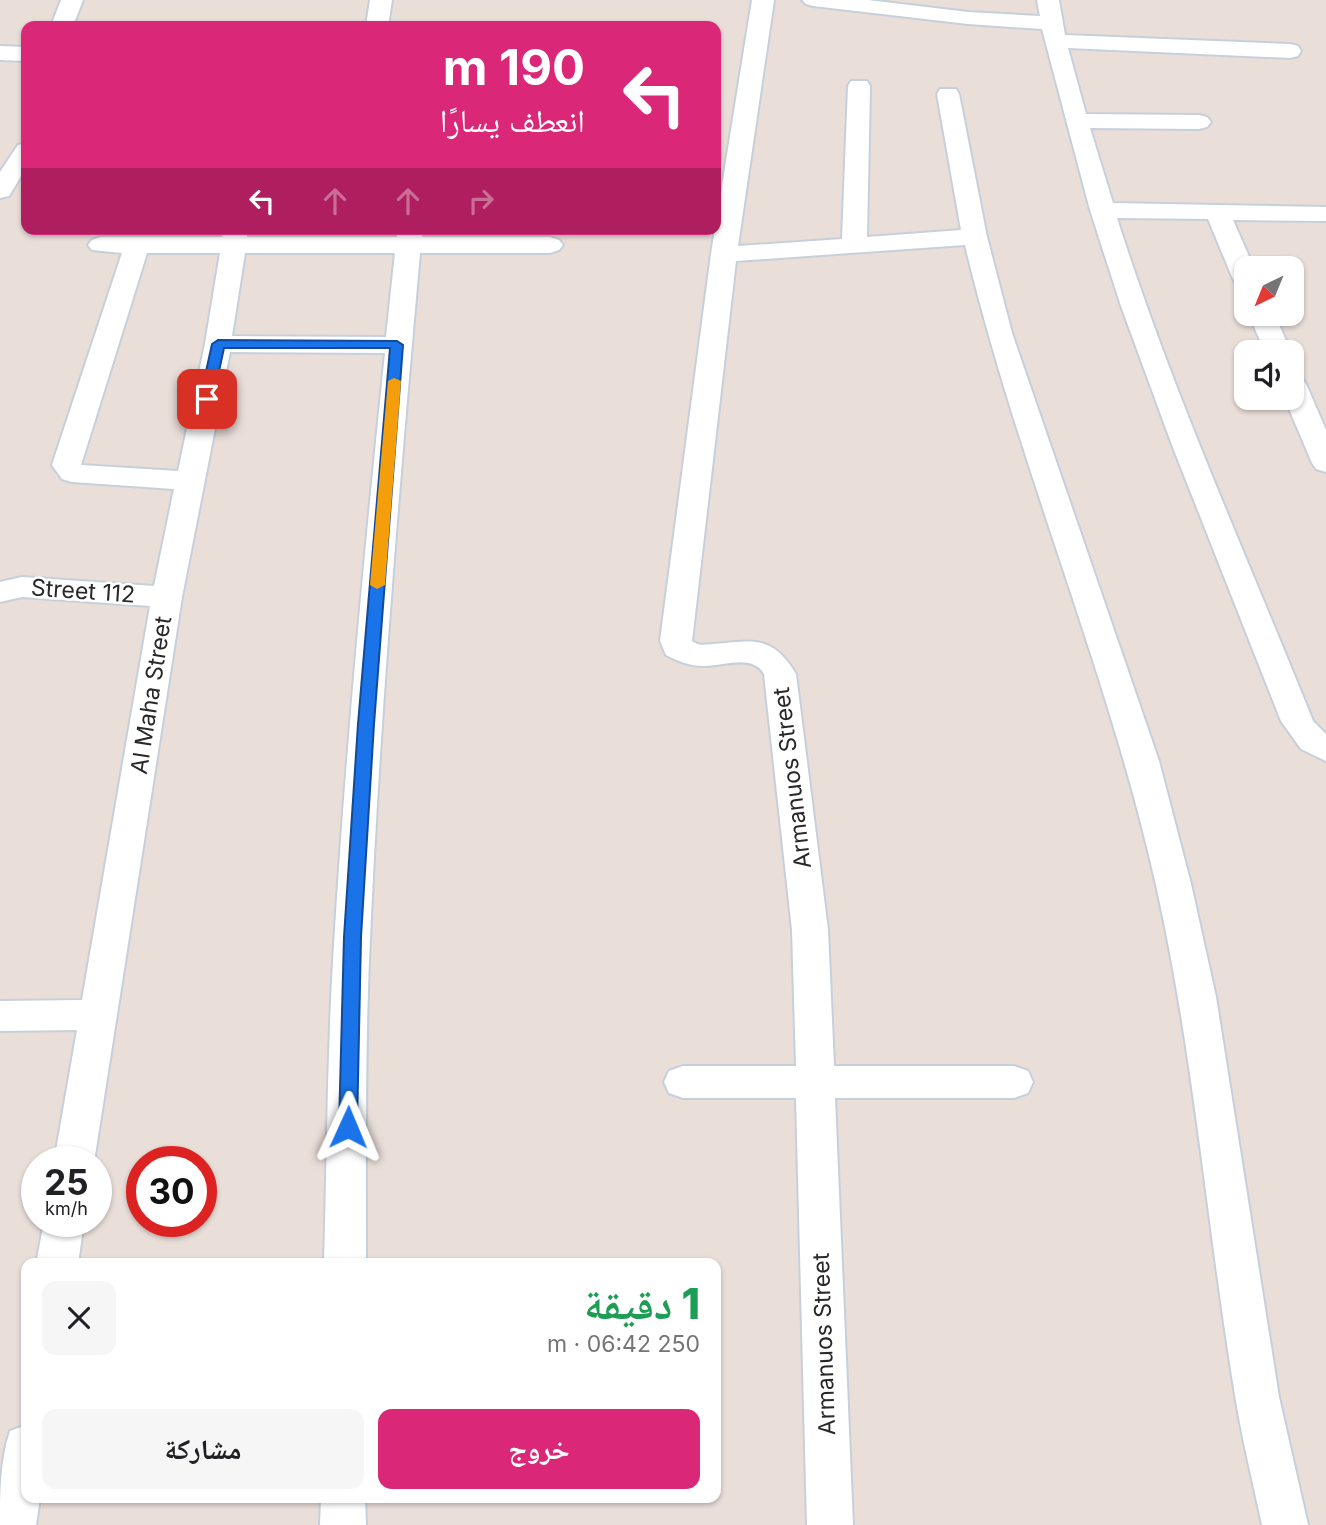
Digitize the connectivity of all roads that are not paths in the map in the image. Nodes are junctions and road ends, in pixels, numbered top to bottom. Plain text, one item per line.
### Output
1 (72, 0) edge
2 (381, 0) edge
3 (763, 0) edge
4 (813, 0) edge
5 (845, 2) edge
6 (64, 21) edge
7 (378, 21) edge
8 (1052, 21) edge
9 (1290, 51) dead end
10 (0, 53) edge
11 (21, 54) edge
12 (859, 86) dead end
13 (948, 94) dead end
14 (1077, 121) junction
15 (1199, 122) dead end
16 (21, 158) edge
17 (0, 191) edge
18 (1102, 210) junction
19 (1217, 212) junction
20 (1326, 214) edge
21 (235, 237) edge
22 (409, 237) edge
23 (975, 237) junction
24 (101, 245) dead end
25 (137, 245) junction
26 (550, 245) dead end
27 (854, 246) junction
28 (724, 254) junction
29 (1236, 256) edge
30 (218, 344) junction
31 (397, 345) junction
32 (1303, 410) edge
33 (1326, 463) edge
34 (190, 481) junction
35 (0, 592) edge
36 (167, 597) junction
37 (1326, 749) edge
38 (99, 1015) junction
39 (0, 1016) edge
40 (684, 1082) dead end
41 (815, 1082) junction
42 (1014, 1082) dead end
43 (77, 1146) edge
44 (62, 1237) edge
45 (58, 1258) edge
46 (345, 1258) edge
47 (21, 1476) edge
48 (343, 1503) edge
49 (13, 1525) edge
50 (343, 1525) edge
51 (830, 1525) edge
52 (1285, 1525) edge

1 - 6 street
2 - 7 street
3 - 28 street, Armanuos Street
4 - 5 street
5 - 8 street
8 - 9 street
8 - 14 street
10 - 11 street
12 - 27 street
13 - 23 street
14 - 15 street
14 - 18 street
16 - 17 street
18 - 19 street
18 - 37 street
19 - 20 street
19 - 29 street
21 - 22 street
21 - 25 street
21 - 30 street, Al Maha Street
22 - 26 street
22 - 31 street
23 - 27 street
23 - 52 street
24 - 25 street
25 - 34 street
27 - 28 street
28 - 41 street, Armanuos Street
30 - 31 street
30 - 34 street, Al Maha Street
31 - 46 street
32 - 33 street
34 - 36 street, Al Maha Street
35 - 36 street, Street 112
36 - 38 street, Al Maha Street
38 - 39 street
38 - 43 street, Al Maha Street
40 - 41 street
41 - 42 street
41 - 51 street, Armanuos Street
44 - 45 street
47 - 49 street
48 - 50 street

